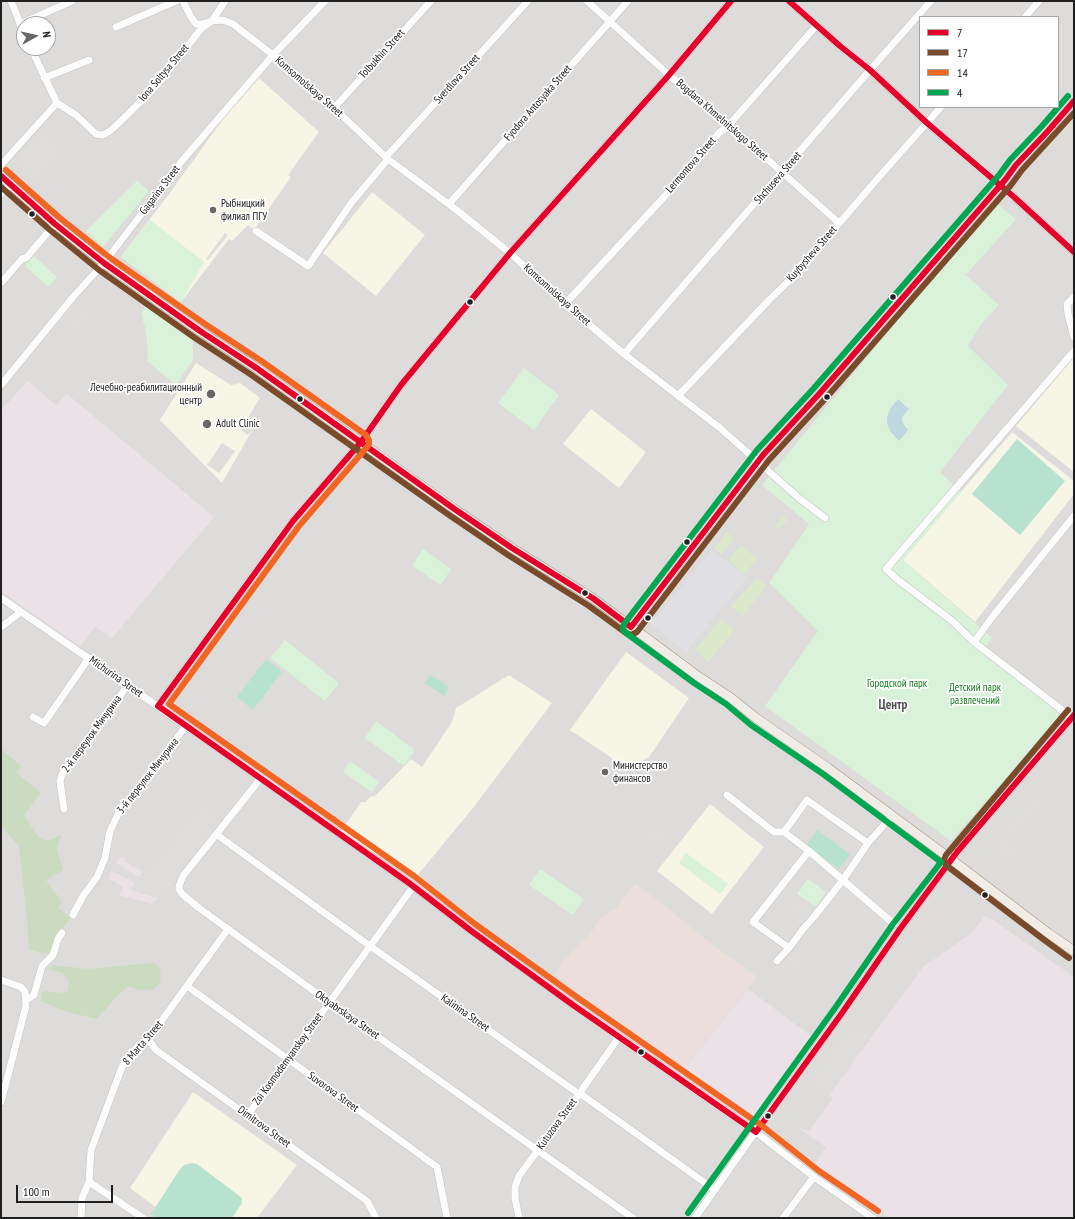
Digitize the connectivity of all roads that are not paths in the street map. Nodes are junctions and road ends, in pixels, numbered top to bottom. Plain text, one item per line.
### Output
1 (11, 1) edge
2 (72, 1) edge
3 (176, 1) edge
4 (183, 1) edge
5 (225, 1) edge
6 (325, 1) edge
7 (431, 1) edge
8 (528, 1) edge
9 (587, 1) edge
10 (628, 1) edge
11 (732, 1) edge
12 (789, 1) edge
13 (932, 1) edge
14 (1039, 1) edge
15 (17, 16) edge
16 (38, 16) edge
17 (1025, 16) edge
18 (212, 21) junction
19 (610, 21) junction
20 (196, 24) junction
21 (817, 25) junction
22 (116, 27) dead end
23 (197, 34) junction
24 (273, 55) junction
25 (34, 56) edge
26 (89, 60) dead end
27 (870, 70) junction
28 (669, 75) junction
29 (44, 78) junction
30 (1074, 101) edge
31 (57, 103) junction
32 (334, 108) junction
33 (941, 108) edge
34 (927, 123) junction
35 (729, 125) junction
36 (387, 158) junction
37 (1, 164) edge
38 (782, 173) junction
39 (1, 176) edge
40 (10, 185) junction
41 (1000, 186) junction
42 (1, 194) edge
43 (449, 204) junction
44 (839, 223) junction
45 (55, 224) junction
46 (256, 230) dead end
47 (1074, 252) edge
48 (510, 253) junction
49 (104, 263) junction
50 (1, 283) edge
51 (1074, 297) edge
52 (565, 304) junction
53 (1074, 337) edge
54 (1074, 351) edge
55 (624, 354) junction
56 (1, 385) edge
57 (678, 396) junction
58 (361, 442) junction
59 (758, 461) junction
60 (1074, 516) edge
61 (825, 518) dead end
62 (1, 598) edge
63 (21, 612) junction
64 (1, 627) edge
65 (631, 627) junction
66 (974, 642) junction
67 (89, 658) junction
68 (128, 685) junction
69 (158, 706) junction
70 (1072, 716) edge
71 (33, 717) dead end
72 (186, 726) junction
73 (261, 778) junction
74 (727, 795) dead end
75 (64, 809) dead end
76 (892, 816) junction
77 (784, 832) junction
78 (216, 834) junction
79 (868, 843) junction
80 (809, 851) junction
81 (952, 860) junction
82 (843, 880) junction
83 (413, 886) junction
84 (73, 915) dead end
85 (894, 924) dead end
86 (228, 929) junction
87 (62, 933) dead end
88 (370, 946) junction
89 (789, 948) junction
90 (1074, 951) edge
91 (777, 961) dead end
92 (1, 980) edge
93 (187, 986) junction
94 (329, 1002) junction
95 (26, 1003) junction
96 (618, 1036) junction
97 (148, 1039) junction
98 (289, 1060) junction
99 (579, 1094) junction
100 (1, 1102) edge
101 (247, 1116) junction
102 (756, 1132) junction
103 (538, 1150) junction
104 (814, 1177) junction
105 (89, 1182) junction
106 (716, 1190) junction
107 (870, 1217) edge
108 (81, 1218) edge
109 (143, 1218) edge
110 (376, 1218) edge
111 (447, 1218) edge
112 (519, 1218) edge
113 (633, 1218) edge
114 (695, 1218) edge
115 (783, 1218) edge

1 - 15 street
2 - 16 street
3 - 22 street
4 - 20 street
5 - 18 street, Iona Soltysa Street
6 - 24 street, Gagarina Street
7 - 32 street, Tolbukhin Street
8 - 36 street, Sverdlova Street
9 - 19 street, Bogdana Khmelnitskogo Street
10 - 19 street, Fyodora Antosyaka Street
11 - 28 street
12 - 21 street
13 - 27 street, Shchuseva Street
14 - 17 street
18 - 20 street, Komsomolskaya Street
18 - 23 street, Iona Soltysa Street
18 - 24 street, Komsomolskaya Street
19 - 28 street, Bogdana Khmelnitskogo Street
19 - 43 street, Fyodora Antosyaka Street
20 - 23 street
21 - 27 street
21 - 35 street, Lermontova Street
23 - 31 street, Iona Soltysa Street
24 - 32 street, Komsomolskaya Street
24 - 49 street, Gagarina Street
25 - 29 street
26 - 29 street
27 - 34 street
27 - 38 street, Shchuseva Street
28 - 35 street, Bogdana Khmelnitskogo Street
28 - 48 street
29 - 31 street
30 - 41 street
31 - 37 street
32 - 36 street, Komsomolskaya Street
33 - 34 street, Kuybysheva Street
34 - 41 street
34 - 44 street, Kuybysheva Street
35 - 38 street, Bogdana Khmelnitskogo Street
35 - 52 street, Lermontova Street
36 - 43 street, Komsomolskaya Street
36 - 46 street, Sverdlova Street
38 - 44 street, Bogdana Khmelnitskogo Street
38 - 55 street, Shchuseva Street
39 - 40 main road
40 - 42 street
40 - 45 main road
41 - 47 street
41 - 59 street
43 - 48 street, Komsomolskaya Street
44 - 57 street, Kuybysheva Street
45 - 49 main road
45 - 50 street
48 - 52 street, Komsomolskaya Street
48 - 58 street
49 - 56 street, Gagarina Street
49 - 58 main road
51 - 53 street
52 - 55 street, Komsomolskaya Street
54 - 66 street
55 - 57 street, Komsomolskaya Street
57 - 59 street, Komsomolskaya Street
58 - 65 main road
58 - 69 street
59 - 61 street, Komsomolskaya Street
59 - 65 street
60 - 66 street
62 - 63 street, Michurina Street
63 - 64 street
63 - 67 street, Michurina Street
65 - 76 main road
66 - 70 street
67 - 68 street, Michurina Street
67 - 71 street
68 - 69 street, Michurina Street
68 - 75 street, 2-й переулок Мичурина
69 - 72 street, Michurina Street
70 - 81 street
72 - 73 street, Michurina Street
72 - 84 street, 3-й переулок Мичурина
73 - 78 street, Oktyabrskaya Street
73 - 83 street, Michurina Street
74 - 77 street
76 - 79 street
76 - 81 main road
77 - 79 street
77 - 80 street
78 - 86 street, Oktyabrskaya Street
78 - 88 street, Kalinina Street
79 - 82 street
80 - 82 street
80 - 89 street
81 - 90 main road
81 - 102 street
82 - 85 street
82 - 89 street
83 - 88 street, Zoi Kosmodemyanskoy Street
83 - 96 street, Michurina Street
86 - 93 street, 8 Marta Street
86 - 94 street, Oktyabrskaya Street
87 - 95 street
88 - 94 street, Zoi Kosmodemyanskoy Street
88 - 99 street, Kalinina Street
89 - 91 street
92 - 95 street
93 - 97 street, 8 Marta Street
93 - 98 street, Suvorova Street
94 - 98 street, Zoi Kosmodemyanskoy Street
94 - 103 street, Oktyabrskaya Street
95 - 100 street
96 - 99 street, Kutuzova Street
96 - 102 street, Michurina Street
97 - 101 street, Dimitrova Street
97 - 105 street, 8 Marta Street
98 - 101 street, Zoi Kosmodemyanskoy Street
98 - 111 street, Suvorova Street
99 - 103 street, Kutuzova Street
99 - 106 street, Kalinina Street
101 - 110 street, Dimitrova Street
102 - 104 street, Michurina Street
102 - 106 street
103 - 112 street, Kutuzova Street
103 - 113 street, Oktyabrskaya Street
104 - 107 street, Michurina Street
104 - 115 street
105 - 108 street, 8 Marta Street
105 - 109 street
106 - 114 street

